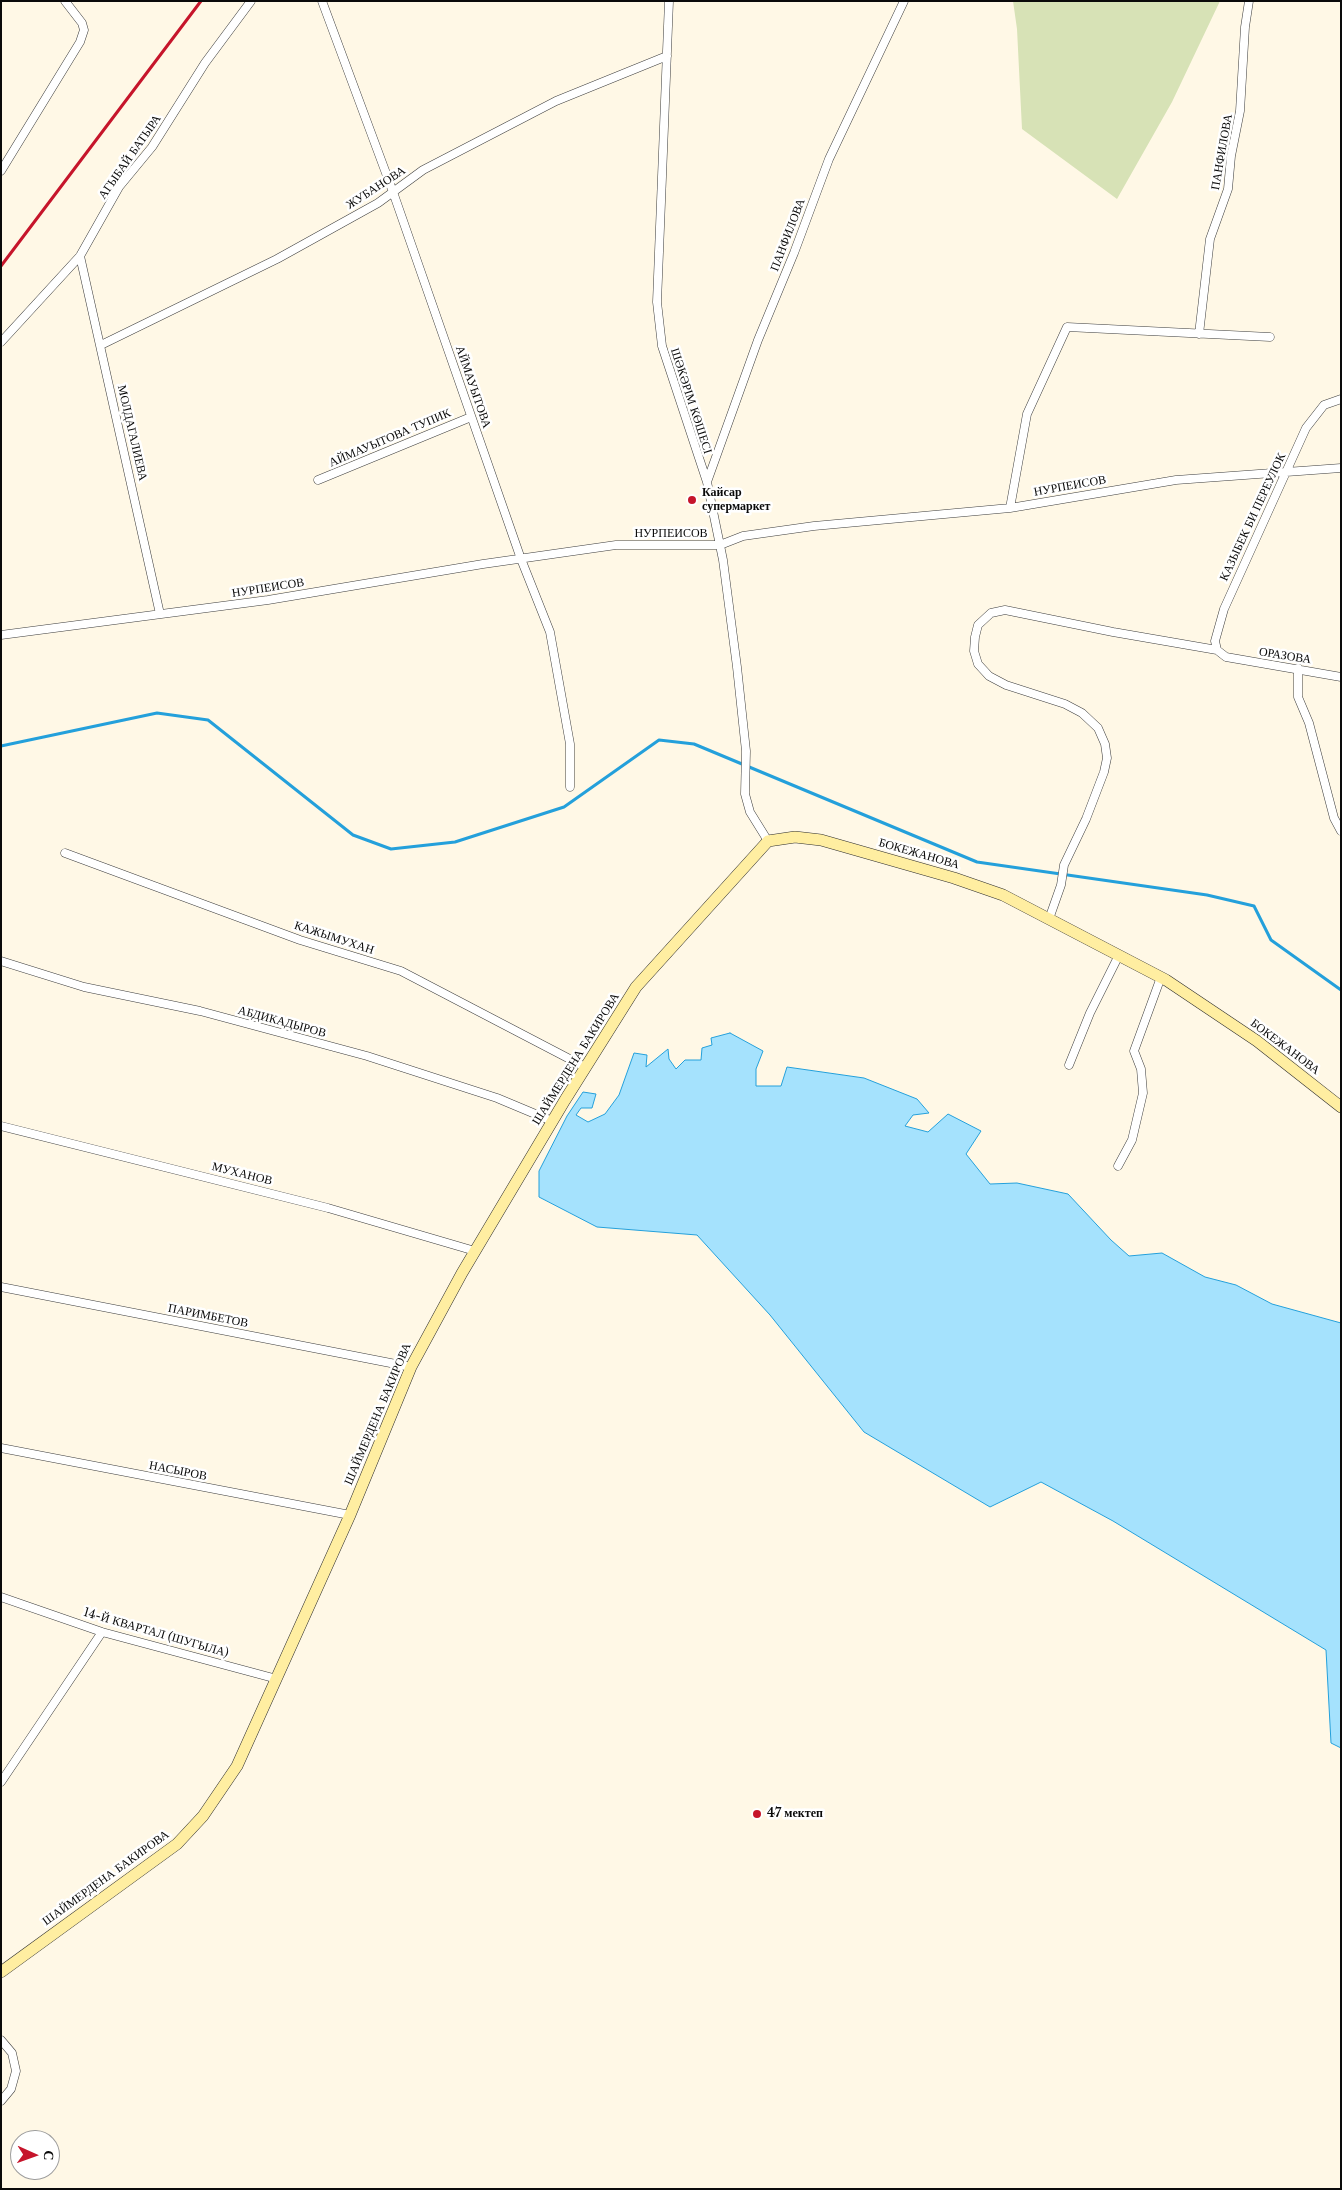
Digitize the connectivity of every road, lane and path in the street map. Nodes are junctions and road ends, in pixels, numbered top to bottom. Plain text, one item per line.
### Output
1 (65, 1) edge
2 (251, 1) edge
3 (322, 1) edge
4 (669, 1) edge
5 (904, 1) edge
6 (1249, 1) edge
7 (667, 56) junction
8 (1, 171) edge
9 (393, 192) junction
10 (80, 256) junction
11 (1199, 334) junction
12 (1270, 337) dead end
13 (1, 342) edge
14 (101, 345) junction
15 (1341, 399) edge
16 (471, 417) junction
17 (1341, 468) edge
18 (1287, 471) junction
19 (318, 480) dead end
20 (706, 482) junction
21 (1010, 508) junction
22 (720, 545) junction
23 (521, 559) junction
24 (160, 614) junction
25 (1, 635) edge
26 (1217, 650) junction
27 (1298, 668) junction
28 (1341, 677) edge
29 (570, 787) dead end
30 (1341, 831) edge
31 (768, 841) junction
32 (65, 853) dead end
33 (1049, 919) junction
34 (1119, 955) junction
35 (1, 961) edge
36 (1161, 977) junction
37 (1069, 1065) dead end
38 (585, 1067) junction
39 (1341, 1107) edge
40 (552, 1121) junction
41 (1, 1126) edge
42 (1118, 1166) dead end
43 (475, 1251) junction
44 (1, 1287) edge
45 (411, 1366) junction
46 (1, 1448) edge
47 (350, 1515) junction
48 (1, 1597) edge
49 (102, 1632) junction
50 (277, 1679) junction
51 (1, 1782) edge
52 (1, 1972) edge
53 (1, 2040) edge
54 (1, 2101) edge

1 - 8 street
2 - 10 street, АГЫБАЙ БАТЫРА
3 - 9 street, АЙМАУЫТОВА
4 - 7 street, ШӘКӘРІМ КӨШЕСІ
5 - 20 street, ПАНФИЛОВА
6 - 11 street, ПАНФИЛОВА
7 - 9 street, ЖУБАНОВА
7 - 20 street, ШӘКӘРІМ КӨШЕСІ
9 - 14 street, ЖУБАНОВА
9 - 16 street, АЙМАУЫТОВА
10 - 13 street, АГЫБАЙ БАТЫРА
10 - 14 street, МОЛДАГАЛИЕВА
11 - 12 street
11 - 21 street
14 - 24 street, МОЛДАГАЛИЕВА
15 - 18 street, КАЗЫБЕК БИ ПЕРЕУЛОК
16 - 19 street, АЙМАУЫТОВА ТУПИК
16 - 23 street, АЙМАУЫТОВА
17 - 18 street, НУРПЕИСОВ
18 - 21 street, НУРПЕИСОВ
18 - 26 street, КАЗЫБЕК БИ ПЕРЕУЛОК
20 - 22 street, ШӘКӘРІМ КӨШЕСІ
21 - 22 street, НУРПЕИСОВ
22 - 23 street, НУРПЕИСОВ
22 - 31 street, ШӘКӘРІМ КӨШЕСІ
23 - 24 street, НУРПЕИСОВ
23 - 29 street, АЙМАУЫТОВА
24 - 25 street, НУРПЕИСОВ
26 - 27 street, ОРАЗОВА
26 - 33 street
27 - 28 street, ОРАЗОВА
27 - 30 street
31 - 33 street, БОКЕЖАНОВА
31 - 38 street, ШАЙМЕРДЕНА БАКИРОВА
32 - 38 street, КАЖЫМУХАН
33 - 34 street, БОКЕЖАНОВА
34 - 36 street, БОКЕЖАНОВА
34 - 37 street
35 - 40 street, АБДИКАДЫРОВ
36 - 39 street, БОКЕЖАНОВА
36 - 42 street
38 - 40 street, ШАЙМЕРДЕНА БАКИРОВА
40 - 43 street, ШАЙМЕРДЕНА БАКИРОВА
41 - 43 street, МУХАНОВ
43 - 45 street, ШАЙМЕРДЕНА БАКИРОВА
44 - 45 street, ПАРИМБЕТОВ
45 - 47 street, ШАЙМЕРДЕНА БАКИРОВА
46 - 47 street, НАСЫРОВ
47 - 50 street, ШАЙМЕРДЕНА БАКИРОВА
48 - 49 street, 14-Й КВАРТАЛ (ШУГЫЛА)
49 - 50 street, 14-Й КВАРТАЛ (ШУГЫЛА)
49 - 51 street
50 - 52 street, ШАЙМЕРДЕНА БАКИРОВА
53 - 54 street

